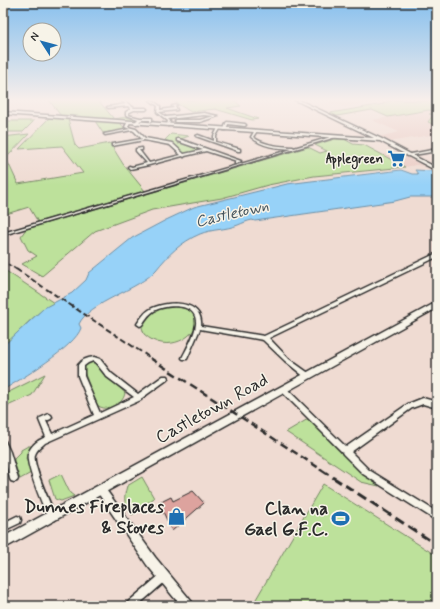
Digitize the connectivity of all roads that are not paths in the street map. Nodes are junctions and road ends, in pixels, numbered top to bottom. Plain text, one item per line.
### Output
1 (219, 128) edge
2 (222, 128) edge
3 (357, 128) edge
4 (133, 129) joint
5 (225, 129) joint
6 (256, 132) junction
7 (105, 134) dead end
8 (197, 136) dead end
9 (335, 137) junction
10 (144, 139) junction
11 (381, 140) junction
12 (178, 142) dead end
13 (215, 142) junction
14 (113, 145) dead end
15 (271, 146) junction
16 (298, 148) junction
17 (141, 149) dead end
18 (239, 149) dead end
19 (206, 150) junction
20 (437, 150) edge
21 (281, 153) junction
22 (408, 155) junction
23 (184, 156) junction
24 (236, 163) dead end
25 (149, 164) junction
26 (130, 167) dead end
27 (437, 170) edge
28 (3, 234) edge
29 (437, 255) edge
30 (437, 305) edge
31 (140, 324) dead end
32 (198, 327) junction
33 (265, 338) junction
34 (185, 358) dead end
35 (308, 376) junction
36 (165, 378) dead end
37 (283, 389) junction
38 (139, 398) junction
39 (437, 405) edge
40 (49, 417) dead end
41 (98, 418) junction
42 (50, 438) junction
43 (3, 443) edge
44 (344, 452) junction
45 (14, 479) dead end
46 (101, 490) junction
47 (52, 517) junction
48 (437, 517) edge
49 (17, 520) dead end
50 (3, 527) edge
51 (3, 543) edge
52 (164, 577) junction
53 (130, 606) edge
54 (188, 606) edge

1 - 13 street
2 - 5 main road
3 - 11 main road
4 - 7 street
4 - 10 street
5 - 6 main road
6 - 9 main road
6 - 15 street
8 - 13 street
9 - 11 main road
9 - 16 street
10 - 14 street
10 - 23 street
11 - 22 main road
12 - 19 street
13 - 18 street
15 - 16 street
15 - 21 street
16 - 21 street
17 - 25 street
19 - 23 street
19 - 24 street
20 - 22 street
21 - 28 street
22 - 27 main road
23 - 25 street
25 - 26 street
29 - 33 street
30 - 35 main road, Castletown Road
31 - 32 street
32 - 33 street
32 - 34 street
33 - 35 street
35 - 37 main road, Castletown Road
36 - 38 street
37 - 44 street
37 - 46 main road, Castletown Road
38 - 41 street
38 - 41 street
39 - 44 street
40 - 42 street
41 - 42 street
42 - 47 street
43 - 45 street
44 - 48 street
46 - 47 main road, Castletown Road
46 - 52 street
47 - 51 main road, Castletown Road
49 - 50 street
52 - 53 street
52 - 54 street

